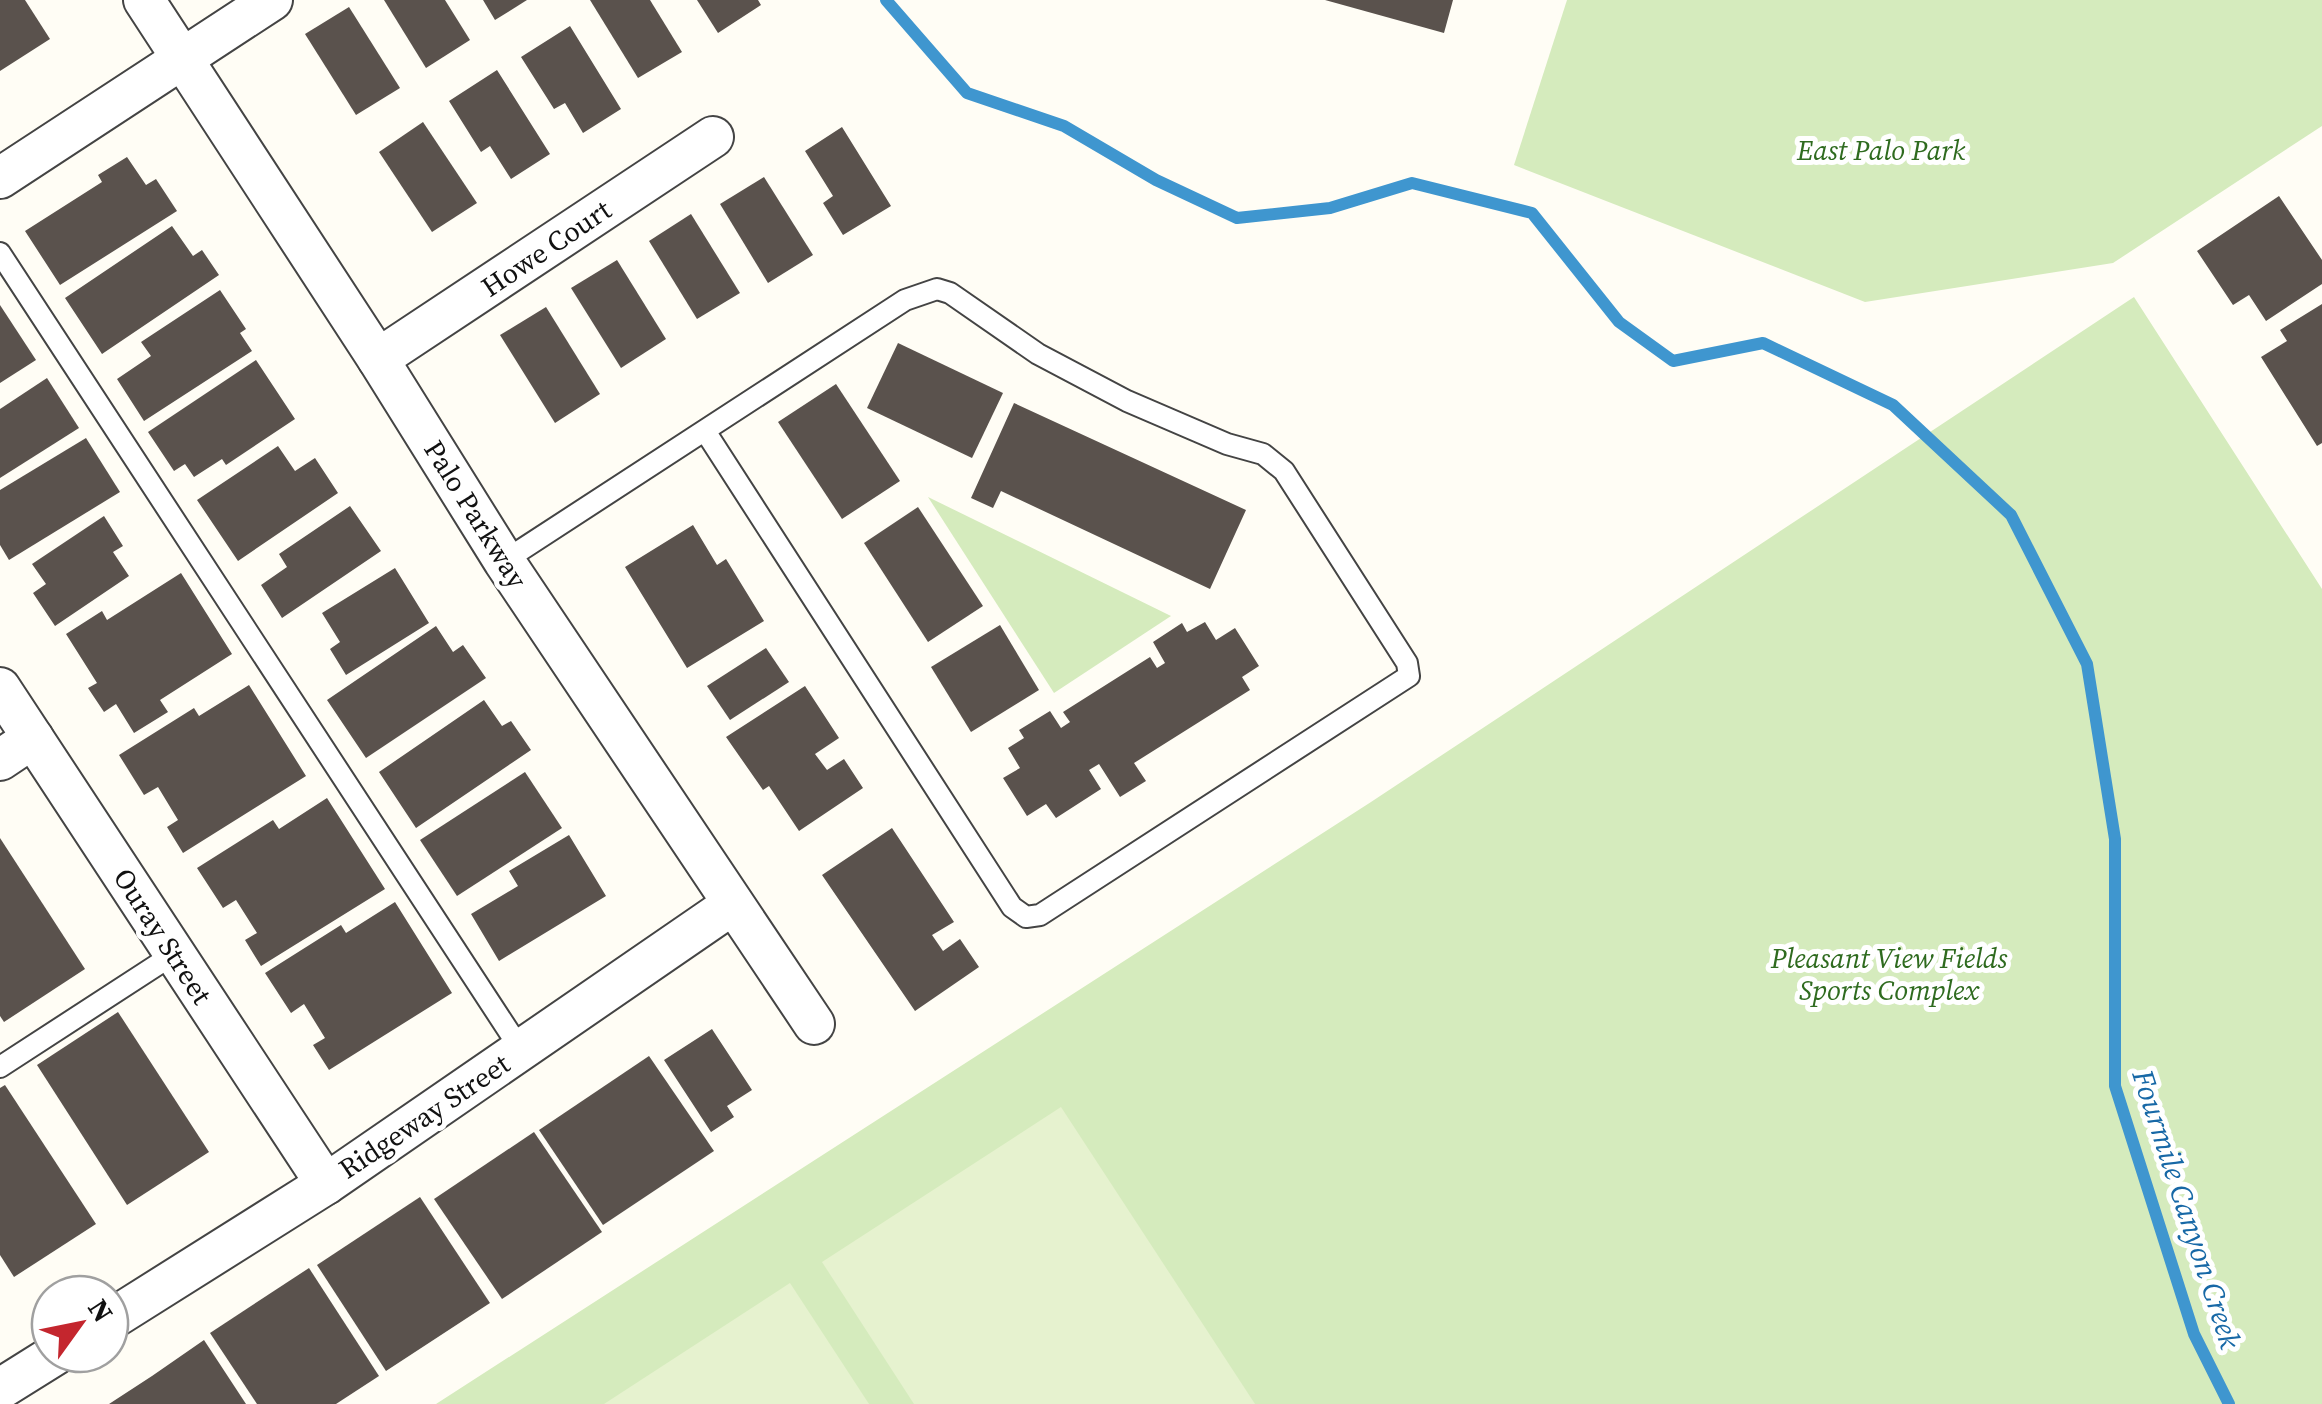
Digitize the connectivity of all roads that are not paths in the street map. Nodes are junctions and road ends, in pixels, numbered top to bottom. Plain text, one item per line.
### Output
1 (144, 0) edge
2 (272, 0) edge
3 (183, 59) junction
4 (714, 137) dead end
5 (0, 178) edge
6 (0, 253) edge
7 (378, 359) junction
8 (705, 431) junction
9 (504, 561) junction
10 (0, 688) edge
11 (16, 749) edge
12 (733, 904) junction
13 (174, 954) junction
14 (814, 1024) dead end
15 (521, 1050) junction
16 (0, 1067) edge
17 (326, 1184) junction
18 (130, 1307) edge
19 (30, 1370) edge
20 (0, 1389) edge

1 - 3 street, Palo Parkway
2 - 3 street
3 - 5 street
3 - 7 street, Palo Parkway
4 - 7 street, Howe Court
6 - 15 lane
7 - 9 street, Palo Parkway
8 - 8 lane
8 - 9 lane
9 - 12 street, Palo Parkway
10 - 11 street, Ouray Street
11 - 13 street, Ouray Street
12 - 14 street, Palo Parkway
12 - 15 street, Ridgeway Street
13 - 16 lane
13 - 17 street, Ouray Street
15 - 17 street, Ridgeway Street
17 - 18 street, Ridgeway Street
19 - 20 street

